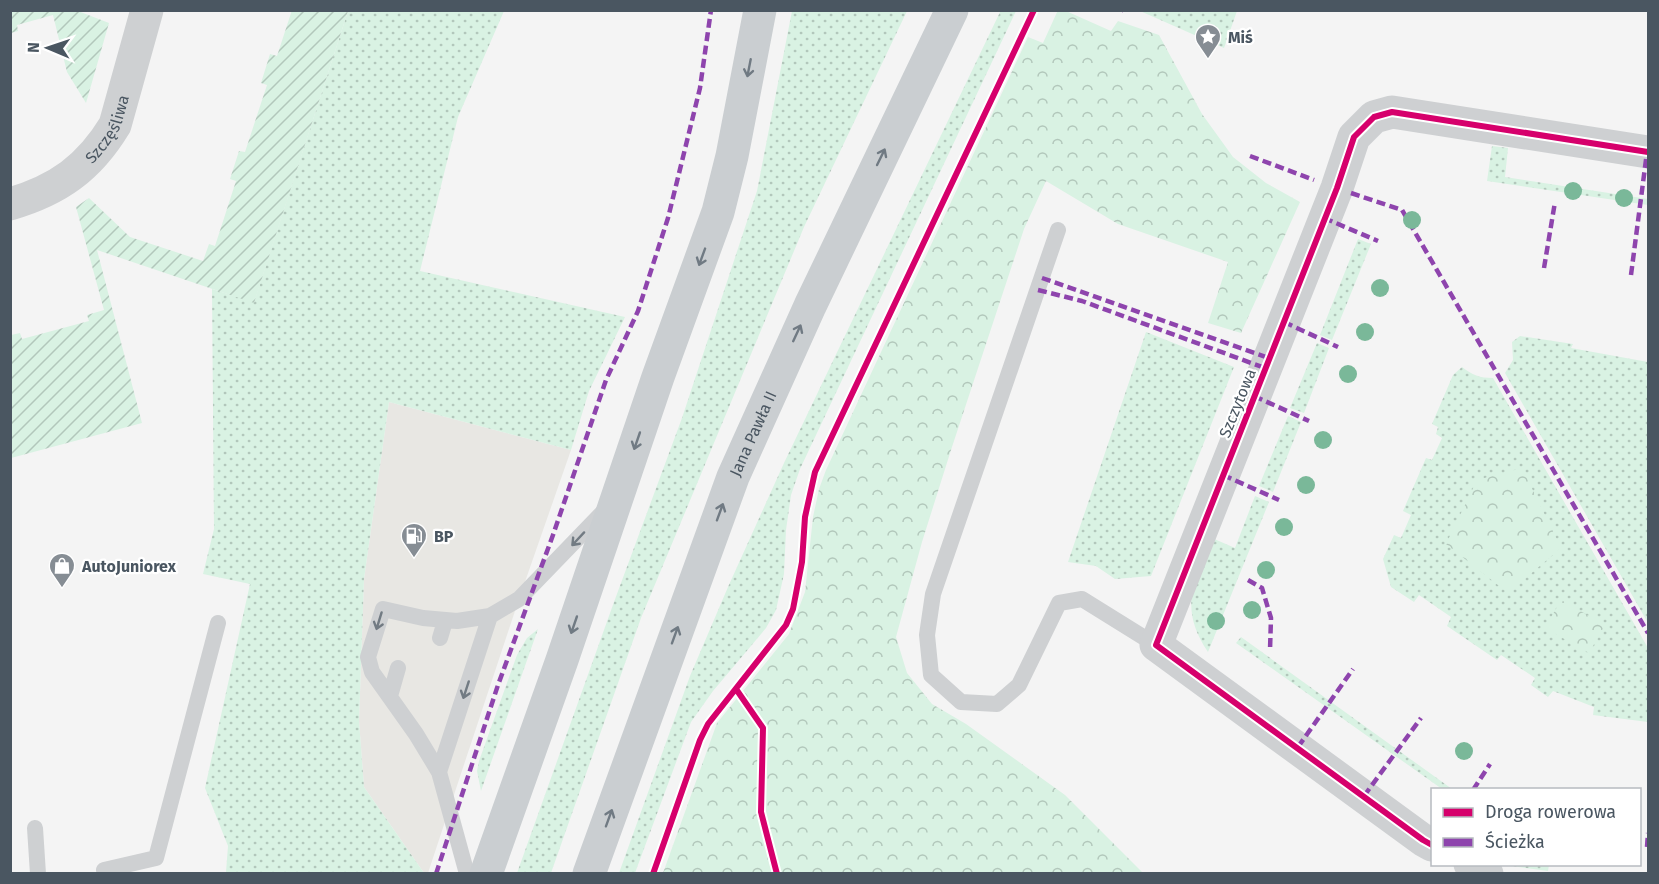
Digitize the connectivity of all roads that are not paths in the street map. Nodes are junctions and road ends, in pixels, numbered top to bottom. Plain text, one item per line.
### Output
1 (147, 10) edge
2 (760, 10) edge
3 (952, 10) edge
4 (1648, 151) edge
5 (10, 204) edge
6 (1058, 230) dead end
7 (618, 496) junction
8 (490, 616) junction
9 (445, 621) junction
10 (218, 623) dead end
11 (440, 638) dead end
12 (1156, 645) junction
13 (398, 668) dead end
14 (390, 696) junction
15 (416, 709) dead end
16 (410, 726) junction
17 (439, 772) junction
18 (35, 828) dead end
19 (1431, 844) edge
20 (99, 872) edge
21 (38, 873) edge
22 (467, 873) edge
23 (486, 873) edge
24 (589, 873) edge

1 - 5 street, Szczęśliwa
2 -> 7 main road
24 -> 3 main road, Jana Pawła II
4 - 12 street, Szczytowa
6 - 12 lane
7 -> 8 lane
7 -> 23 main road
8 - 9 lane
8 -> 17 lane
9 - 11 lane
9 -> 14 lane
10 - 20 lane
12 - 19 street
13 - 14 lane
14 - 16 lane
15 - 16 lane
16 - 17 lane
17 - 22 lane
18 - 21 lane

